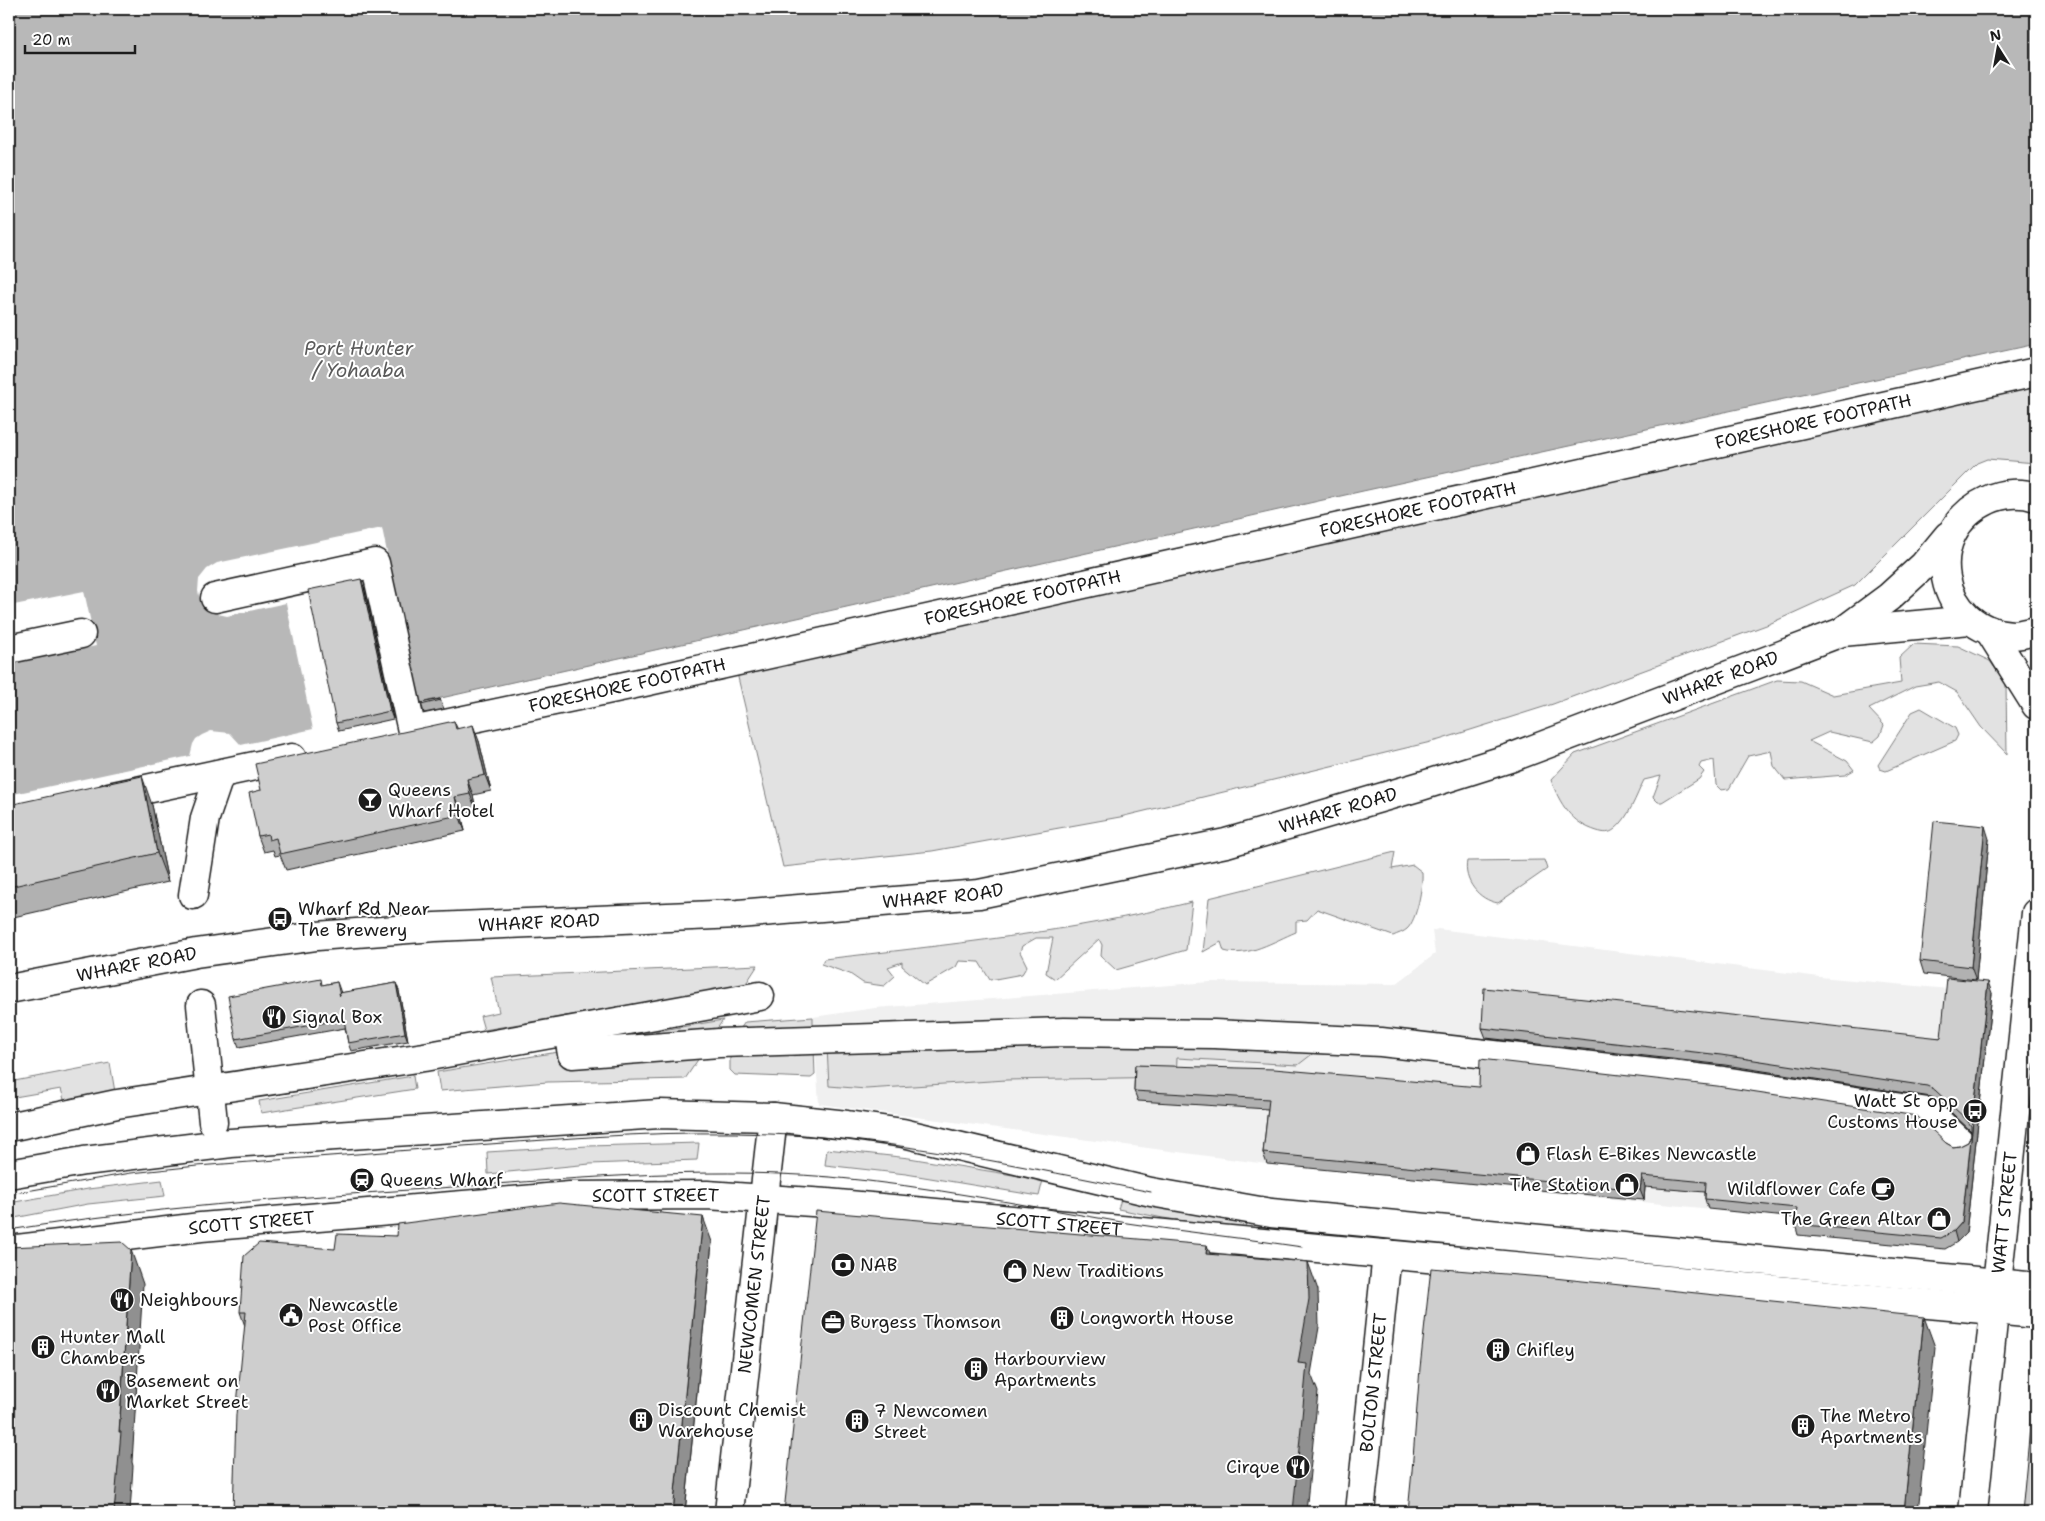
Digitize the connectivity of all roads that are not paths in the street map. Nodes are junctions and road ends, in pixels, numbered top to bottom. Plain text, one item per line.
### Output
1 (2036, 372) edge
2 (2036, 497) edge
3 (1949, 535) junction
4 (215, 598) dead end
5 (1980, 625) junction
6 (2036, 631) edge
7 (1842, 632) junction
8 (81, 634) dead end
9 (9, 649) edge
10 (2036, 705) edge
11 (412, 731) junction
12 (383, 738) edge
13 (316, 752) edge
14 (220, 774) junction
15 (89, 802) edge
16 (194, 895) dead end
17 (2036, 913) edge
18 (9, 989) edge
19 (760, 996) dead end
20 (201, 1005) dead end
21 (568, 1031) junction
22 (210, 1089) junction
23 (773, 1117) junction
24 (214, 1122) dead end
25 (9, 1128) edge
26 (1960, 1142) dead end
27 (9, 1174) edge
28 (765, 1198) junction
29 (9, 1250) edge
30 (1387, 1254) junction
31 (1998, 1283) junction
32 (2036, 1287) edge
33 (1994, 1310) junction
34 (2036, 1314) edge
35 (729, 1512) edge
36 (1360, 1512) edge
37 (1973, 1512) edge

1 - 11 main road, FORESHORE FOOTPATH
2 - 3 main road, WHARF ROAD
3 - 5 main road
3 - 7 main road, WHARF ROAD
4 - 11 main road
5 - 6 main road, WHARF ROAD
5 - 7 main road, WHARF ROAD
5 - 10 main road
7 - 18 main road, WHARF ROAD
8 - 9 main road
11 - 12 main road, FORESHORE FOOTPATH
13 - 14 main road
14 - 15 main road
14 - 16 main road
17 - 31 main road, WATT STREET
19 - 21 main road
20 - 22 main road
21 - 22 main road
21 - 26 main road
22 - 24 main road
22 - 25 main road
23 - 27 main road
23 - 28 main road, NEWCOMEN STREET
23 - 31 main road
28 - 29 main road, SCOTT STREET
28 - 30 main road, SCOTT STREET
28 - 35 main road, NEWCOMEN STREET
30 - 33 main road, SCOTT STREET
30 - 36 main road, BOLTON STREET
31 - 32 main road
31 - 33 main road, WATT STREET
33 - 34 main road, SCOTT STREET
33 - 37 main road, WATT STREET

